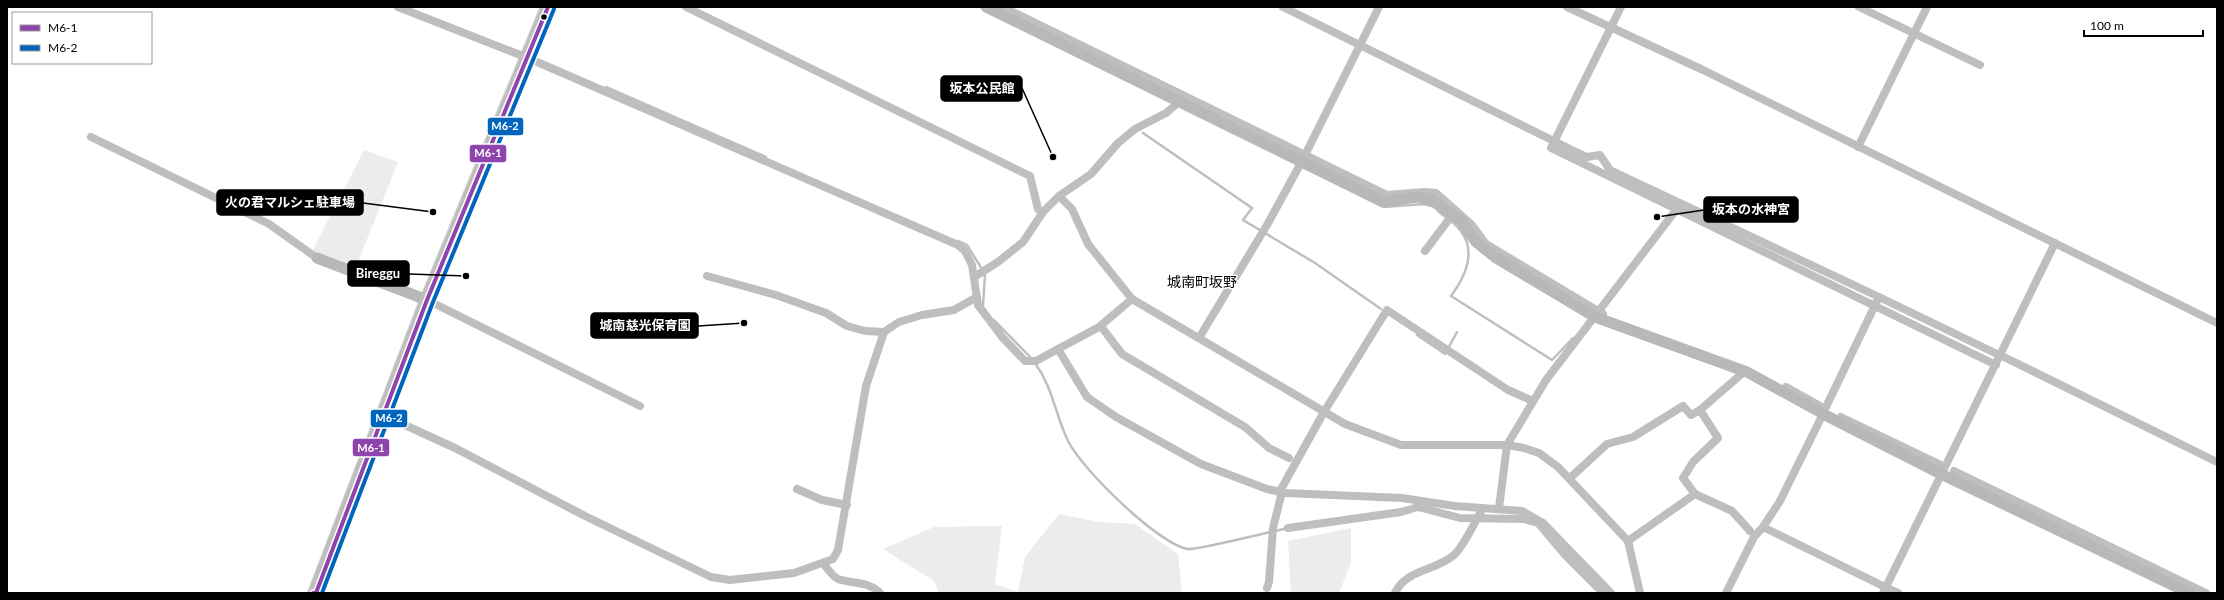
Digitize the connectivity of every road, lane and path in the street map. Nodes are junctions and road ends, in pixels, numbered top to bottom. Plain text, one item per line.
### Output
1 (398, 7) edge
2 (548, 7) edge
3 (986, 7) edge
4 (1379, 7) edge
5 (1567, 7) edge
6 (1621, 7) edge
7 (1927, 7) edge
8 (1610, 28) junction
9 (528, 58) junction
10 (1179, 102) junction
11 (90, 138) dead end
12 (1858, 147) junction
13 (1302, 161) junction
14 (1059, 196) junction
15 (1676, 210) junction
16 (1453, 214) junction
17 (2055, 243) junction
18 (1425, 251) dead end
19 (317, 258) joint
20 (707, 276) dead end
21 (974, 277) junction
22 (977, 297) junction
23 (1132, 298) junction
24 (427, 300) junction
25 (1595, 317) junction
26 (2217, 323) edge
27 (884, 332) junction
28 (1199, 338) junction
29 (1058, 349) junction
30 (1996, 365) junction
31 (1745, 371) junction
32 (1533, 401) junction
33 (640, 406) dead end
34 (1700, 410) junction
35 (1324, 412) junction
36 (382, 415) junction
37 (1507, 445) junction
38 (1941, 474) junction
39 (1570, 478) junction
40 (797, 489) dead end
41 (1281, 491) junction
42 (1695, 494) junction
43 (847, 505) junction
44 (1483, 508) junction
45 (1499, 508) junction
46 (1750, 531) dead end
47 (1628, 541) junction
48 (823, 562) junction
49 (1267, 588) dead end
50 (315, 593) edge
51 (880, 593) edge
52 (1395, 593) edge
53 (1611, 593) edge
54 (1640, 593) edge
55 (1883, 593) edge
56 (2189, 593) edge

1 - 9 street
2 - 9 highway
3 - 10 street
4 - 13 street
5 - 8 street
6 - 8 street
7 - 12 street
8 - 12 street
8 - 15 street
9 - 21 street
9 - 24 highway
10 - 13 street
10 - 14 street
11 - 19 street
12 - 17 street
13 - 16 street
13 - 28 street
14 - 21 street
14 - 23 street
15 - 25 street
15 - 30 street
16 - 18 street
16 - 25 street
17 - 26 street
17 - 30 street
19 - 24 street
20 - 27 street
21 - 22 street
22 - 27 street
22 - 29 street
23 - 28 street
23 - 29 street
24 - 33 street
24 - 36 highway
25 - 31 street
25 - 32 street
27 - 43 street
28 - 35 street
29 - 41 street
30 - 38 street
31 - 34 street
31 - 38 street
32 - 35 street
32 - 37 street
34 - 39 street
34 - 42 street
35 - 37 street
35 - 41 street
36 - 48 street
36 - 50 highway
37 - 39 street
37 - 45 street
38 - 55 street
38 - 56 street
39 - 47 street
40 - 43 street
41 - 44 street
41 - 49 street
42 - 46 street
42 - 47 street
43 - 48 street
44 - 45 street
44 - 52 street
45 - 53 street
47 - 54 street
48 - 51 street

